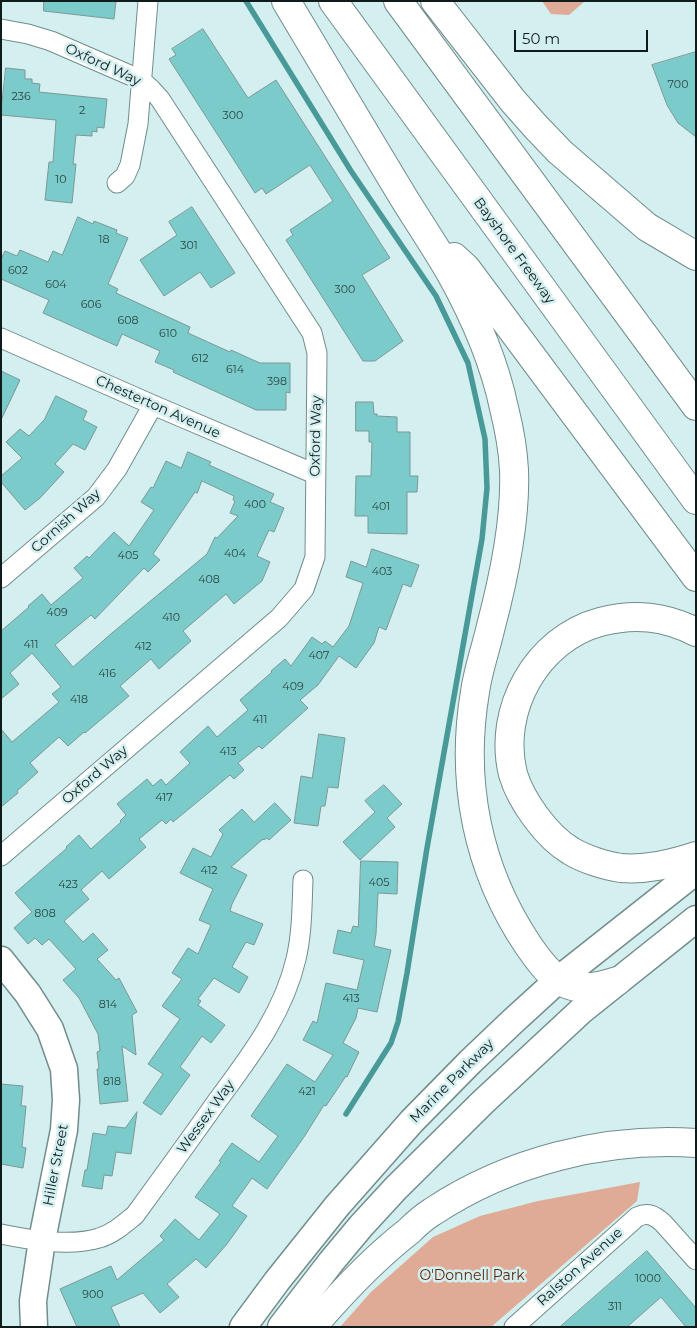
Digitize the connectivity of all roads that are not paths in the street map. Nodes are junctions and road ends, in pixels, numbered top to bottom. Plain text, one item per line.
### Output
1 (148, 1) edge
2 (286, 1) edge
3 (333, 1) edge
4 (398, 1) edge
5 (434, 1) edge
6 (1, 29) edge
7 (141, 80) junction
8 (117, 183) dead end
9 (423, 230) junction
10 (696, 256) edge
11 (1, 338) edge
12 (153, 405) junction
13 (696, 406) edge
14 (315, 474) junction
15 (696, 500) edge
16 (1, 578) edge
17 (696, 578) edge
18 (696, 632) edge
19 (1, 856) edge
20 (696, 856) edge
21 (696, 871) edge
22 (303, 880) dead end
23 (696, 919) edge
24 (1, 960) edge
25 (558, 980) junction
26 (617, 981) junction
27 (696, 1144) edge
28 (1, 1234) edge
29 (42, 1240) junction
30 (696, 1260) edge
31 (34, 1327) edge
32 (243, 1327) edge
33 (281, 1327) edge
34 (312, 1327) edge
35 (514, 1327) edge

1 - 7 street
2 - 9 highway
3 - 15 highway, Bayshore Freeway
4 - 13 highway
5 - 10 highway
6 - 7 street, Oxford Way
7 - 8 street
7 - 14 street, Oxford Way
9 - 17 highway
9 - 25 highway
11 - 12 street, Chesterton Avenue
12 - 14 street, Chesterton Avenue
12 - 16 street, Cornish Way
14 - 19 street, Oxford Way
18 - 20 highway
21 - 25 main road, Marine Parkway
22 - 29 street, Wessex Way
23 - 26 main road
24 - 29 main road, Hiller Street
25 - 26 highway
25 - 32 main road, Marine Parkway
26 - 33 main road
27 - 34 highway
28 - 29 street, Wessex Way
29 - 31 main road, Hiller Street
30 - 35 street, Ralston Avenue

